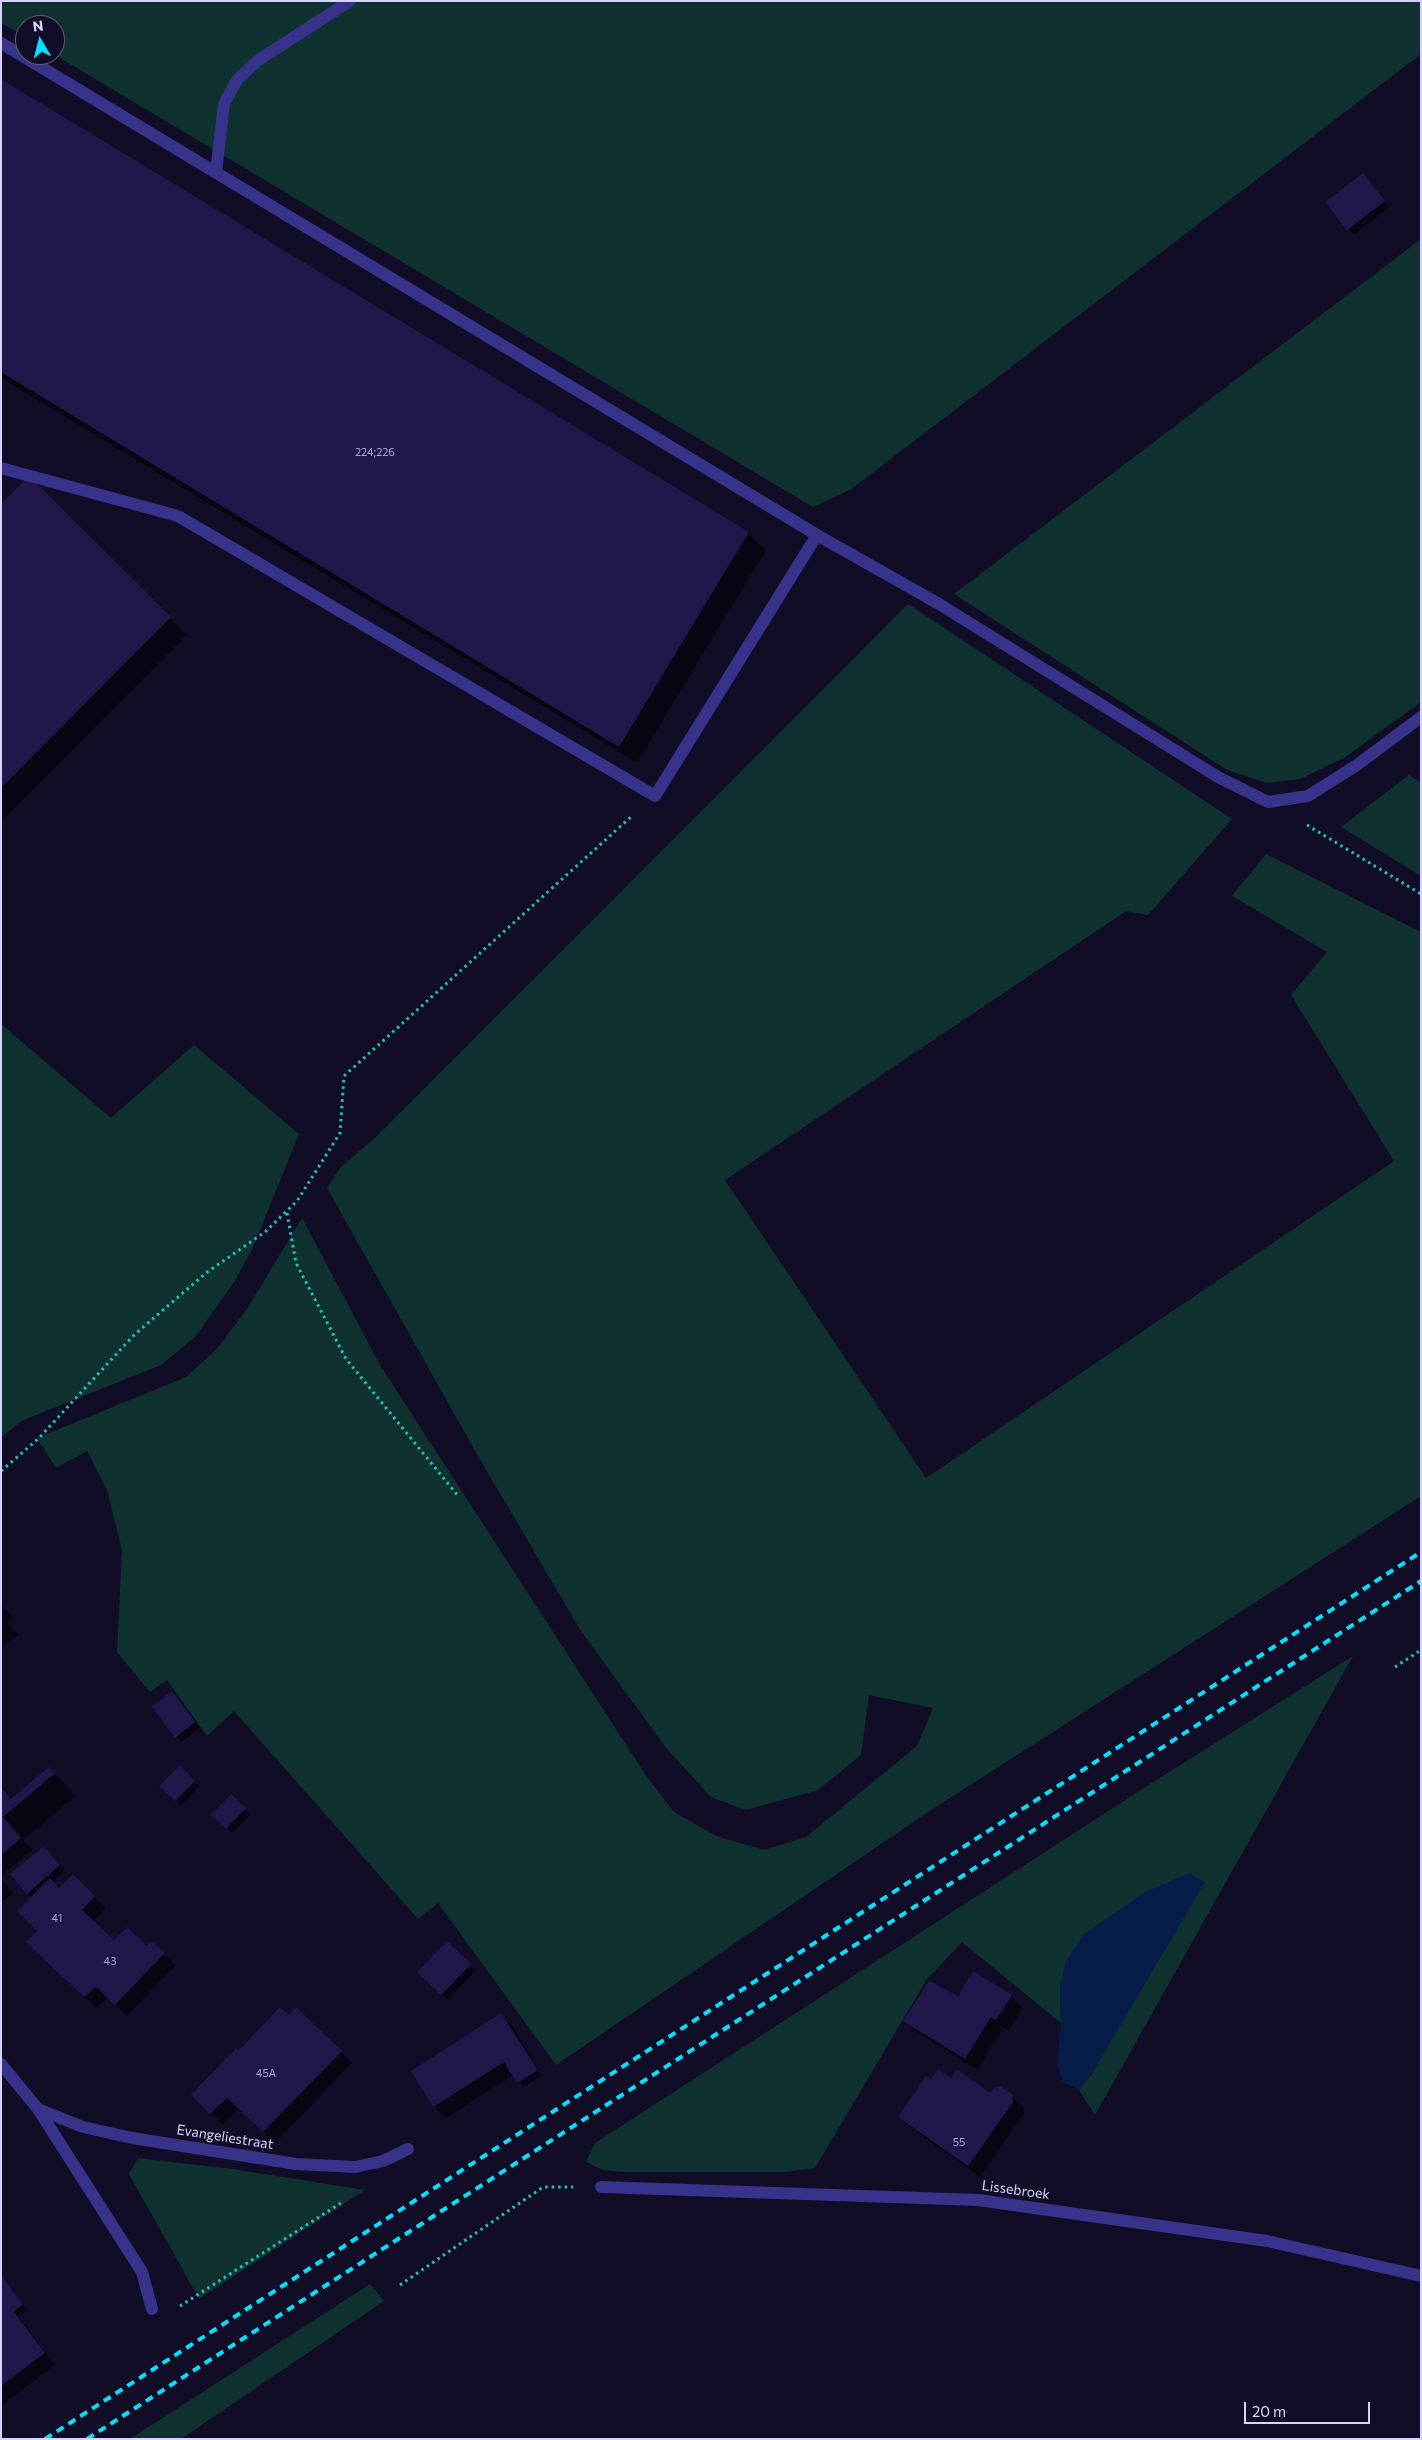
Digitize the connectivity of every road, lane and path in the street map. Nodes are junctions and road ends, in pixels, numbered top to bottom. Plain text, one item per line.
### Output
1 (350, 1) edge
2 (1, 43) edge
3 (216, 172) junction
4 (1, 468) edge
5 (817, 535) junction
6 (1421, 717) edge
7 (655, 796) junction
8 (1268, 802) junction
9 (1421, 894) edge
10 (286, 1212) junction
11 (1, 1472) edge
12 (459, 1497) dead end
13 (1421, 1650) edge
14 (1395, 1667) dead end
15 (1, 2064) edge
16 (38, 2109) junction
17 (408, 2149) dead end
18 (601, 2188) joint
19 (344, 2201) dead end
20 (1421, 2276) edge
21 (400, 2284) dead end
22 (152, 2309) joint

1 - 3 street
2 - 3 street
3 - 5 street
4 - 7 street
5 - 7 street
5 - 8 street
6 - 8 street
7 - 10 path
8 - 9 path
10 - 11 path
10 - 12 path
13 - 14 path
15 - 16 street, Evangeliestraat
16 - 17 street, Evangeliestraat
16 - 22 street, Evangeliestraat
18 - 20 street, Lissebroek
18 - 21 path
19 - 22 path

